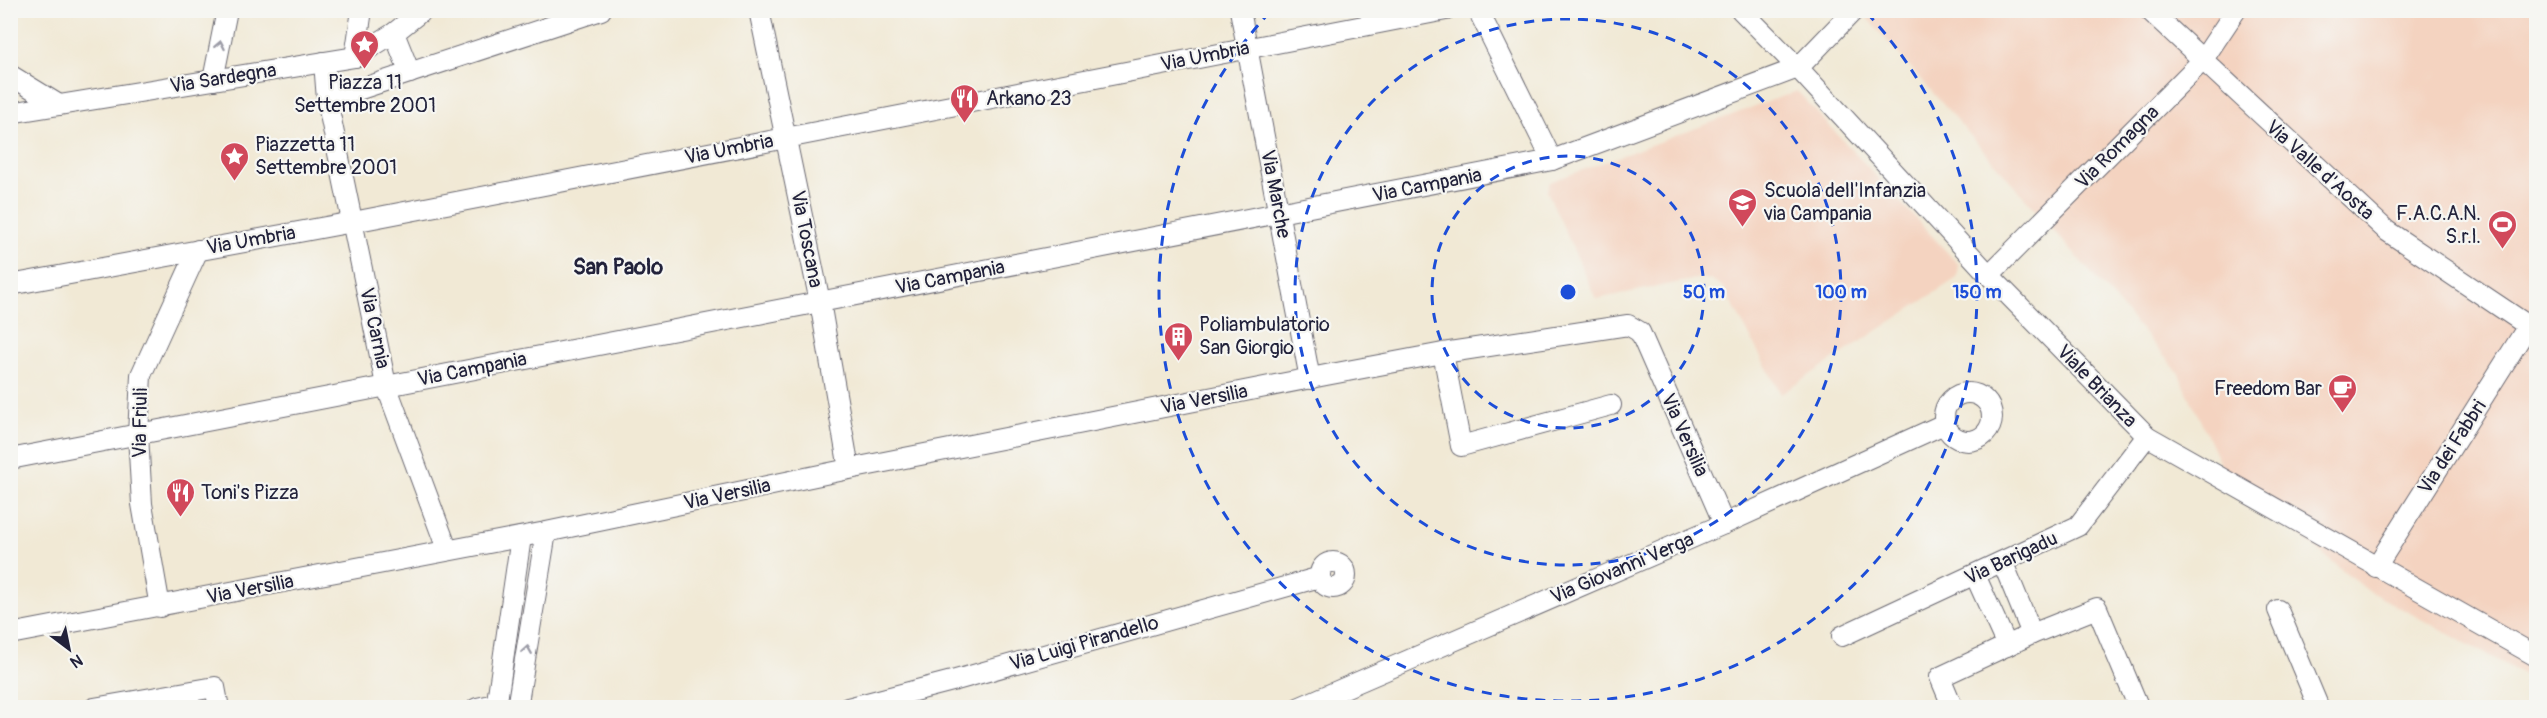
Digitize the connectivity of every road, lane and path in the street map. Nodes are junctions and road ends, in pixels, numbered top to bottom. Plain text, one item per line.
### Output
1 (227, 10) edge
2 (362, 10) edge
3 (423, 10) edge
4 (601, 10) edge
5 (759, 10) edge
6 (1240, 10) edge
7 (1446, 10) edge
8 (1478, 10) edge
9 (1741, 10) edge
10 (1854, 10) edge
11 (2149, 10) edge
12 (2236, 10) edge
13 (394, 33) junction
14 (1248, 47) junction
15 (355, 57) junction
16 (2202, 61) junction
17 (324, 62) junction
18 (1798, 68) junction
19 (410, 73) junction
20 (10, 75) edge
21 (213, 80) junction
22 (327, 100) junction
23 (59, 105) junction
24 (10, 113) edge
25 (787, 138) junction
26 (1552, 160) junction
27 (1280, 213) junction
28 (353, 222) junction
29 (198, 250) junction
30 (1989, 275) junction
31 (10, 285) edge
32 (820, 302) junction
33 (2532, 329) edge
34 (1443, 353) junction
35 (1310, 379) junction
36 (387, 386) junction
37 (1611, 405) dead end
38 (1944, 424) dead end
39 (138, 435) junction
40 (2147, 436) junction
41 (10, 459) edge
42 (849, 469) junction
43 (1724, 524) junction
44 (546, 532) junction
45 (521, 537) junction
46 (447, 549) junction
47 (2003, 563) junction
48 (2376, 567) junction
49 (1975, 575) junction
50 (1320, 577) dead end
51 (160, 606) junction
52 (2278, 610) dead end
53 (10, 634) edge
54 (2032, 634) junction
55 (1842, 636) dead end
56 (2007, 646) junction
57 (2536, 656) edge
58 (490, 706) edge
59 (2314, 706) edge
60 (94, 708) edge
61 (219, 708) edge
62 (517, 708) edge
63 (848, 708) edge
64 (1298, 708) edge
65 (1953, 708) edge
66 (2139, 708) edge

21 -> 1 street
2 - 15 street
3 - 13 street, Via Sardegna
4 - 19 street
5 - 25 street, Via Toscana
6 - 14 street, Via Marche
7 - 14 street, Via Umbria
8 - 26 street
9 - 18 street, Viale Brianza
10 - 18 street, Via Campania
11 - 16 street, Via Valle d'Aosta
12 - 16 street, Via Romagna
13 - 15 street, Via Sardegna
13 - 19 street
14 - 25 street, Via Umbria
14 - 27 street, Via Marche
15 - 17 street, Via Sardegna
16 - 30 street, Via Romagna
16 - 33 street, Via Valle d'Aosta
17 - 21 street, Via Sardegna
17 - 22 street
18 - 26 street, Via Campania
18 - 30 street, Viale Brianza
19 - 22 street
20 - 23 street
21 - 23 street, Via Sardegna
22 - 28 street, Via Carnia
23 - 24 street, Via Sardegna
25 - 28 street, Via Umbria
25 - 32 street, Via Toscana
26 - 27 street, Via Campania
27 - 32 street, Via Campania
27 - 35 street, Via Marche
28 - 29 street, Via Umbria
28 - 36 street, Via Carnia
29 - 31 street, Via Umbria
29 - 39 street, Via Friuli
30 - 40 street, Viale Brianza
32 - 36 street, Via Campania
32 - 42 street, Via Toscana
33 - 48 street, Via dei Fabbri
34 - 35 street, Via Versilia
34 - 37 street
34 - 43 street, Via Versilia
35 - 42 street, Via Versilia
36 - 39 street, Via Campania
36 - 46 street, Via Carnia
38 - 43 street, Via Giovanni Verga
39 - 41 street, Via Campania
39 - 51 street, Via Friuli
40 - 47 street, Via Barigadu
40 - 48 street, Viale Brianza
42 - 44 street, Via Versilia
43 - 64 street, Via Giovanni Verga
44 - 45 street, Via Versilia
62 -> 44 street
45 - 46 street, Via Versilia
45 - 58 street
46 - 51 street, Via Versilia
47 - 49 street, Via Barigadu
47 - 54 street
48 - 57 street, Viale Brianza
49 - 55 street, Via Barigadu
49 - 56 street
50 - 63 street, Via Luigi Pirandello
51 - 53 street, Via Versilia
52 - 59 street
54 - 56 street
54 - 66 street
56 - 65 street
60 - 61 street

